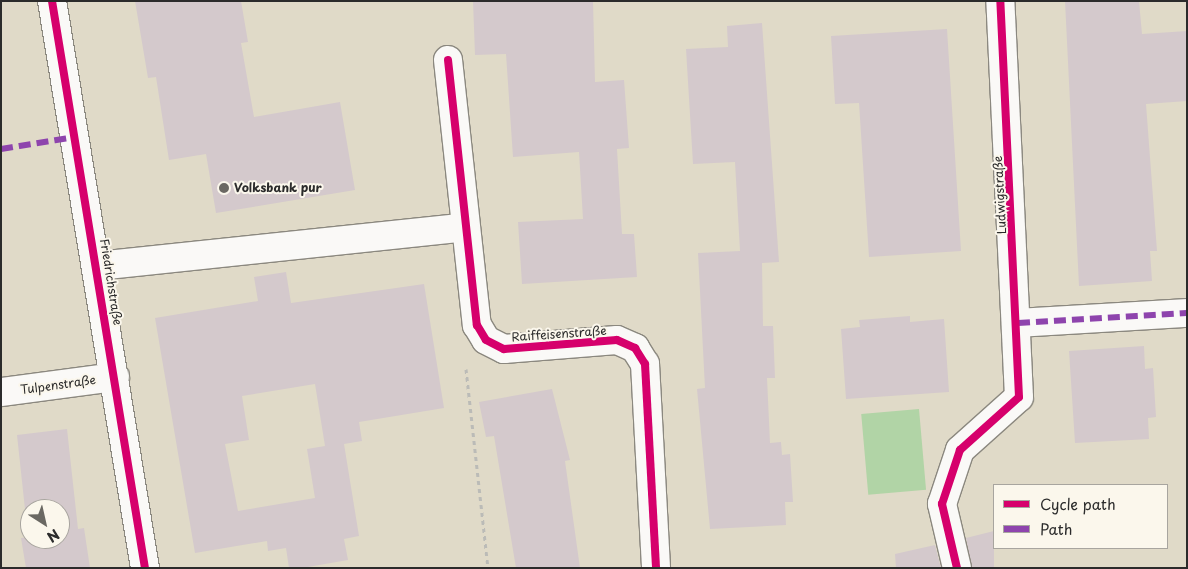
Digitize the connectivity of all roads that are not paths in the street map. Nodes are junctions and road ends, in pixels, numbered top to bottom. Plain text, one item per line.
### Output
1 (52, 1) edge
2 (1000, 1) edge
3 (448, 60) dead end
4 (465, 227) junction
5 (97, 266) junction
6 (1187, 313) edge
7 (1018, 323) junction
8 (115, 377) junction
9 (1, 392) edge
10 (145, 568) edge
11 (656, 568) edge
12 (957, 568) edge

1 - 5 street, Friedrichstraße
2 - 7 street, Ludwigstraße
3 - 4 street
4 - 5 street
4 - 11 street, Raiffeisenstraße
5 - 8 street, Friedrichstraße
6 - 7 street
7 - 12 street, Ludwigstraße
8 - 9 street, Tulpenstraße
8 - 10 street, Friedrichstraße

